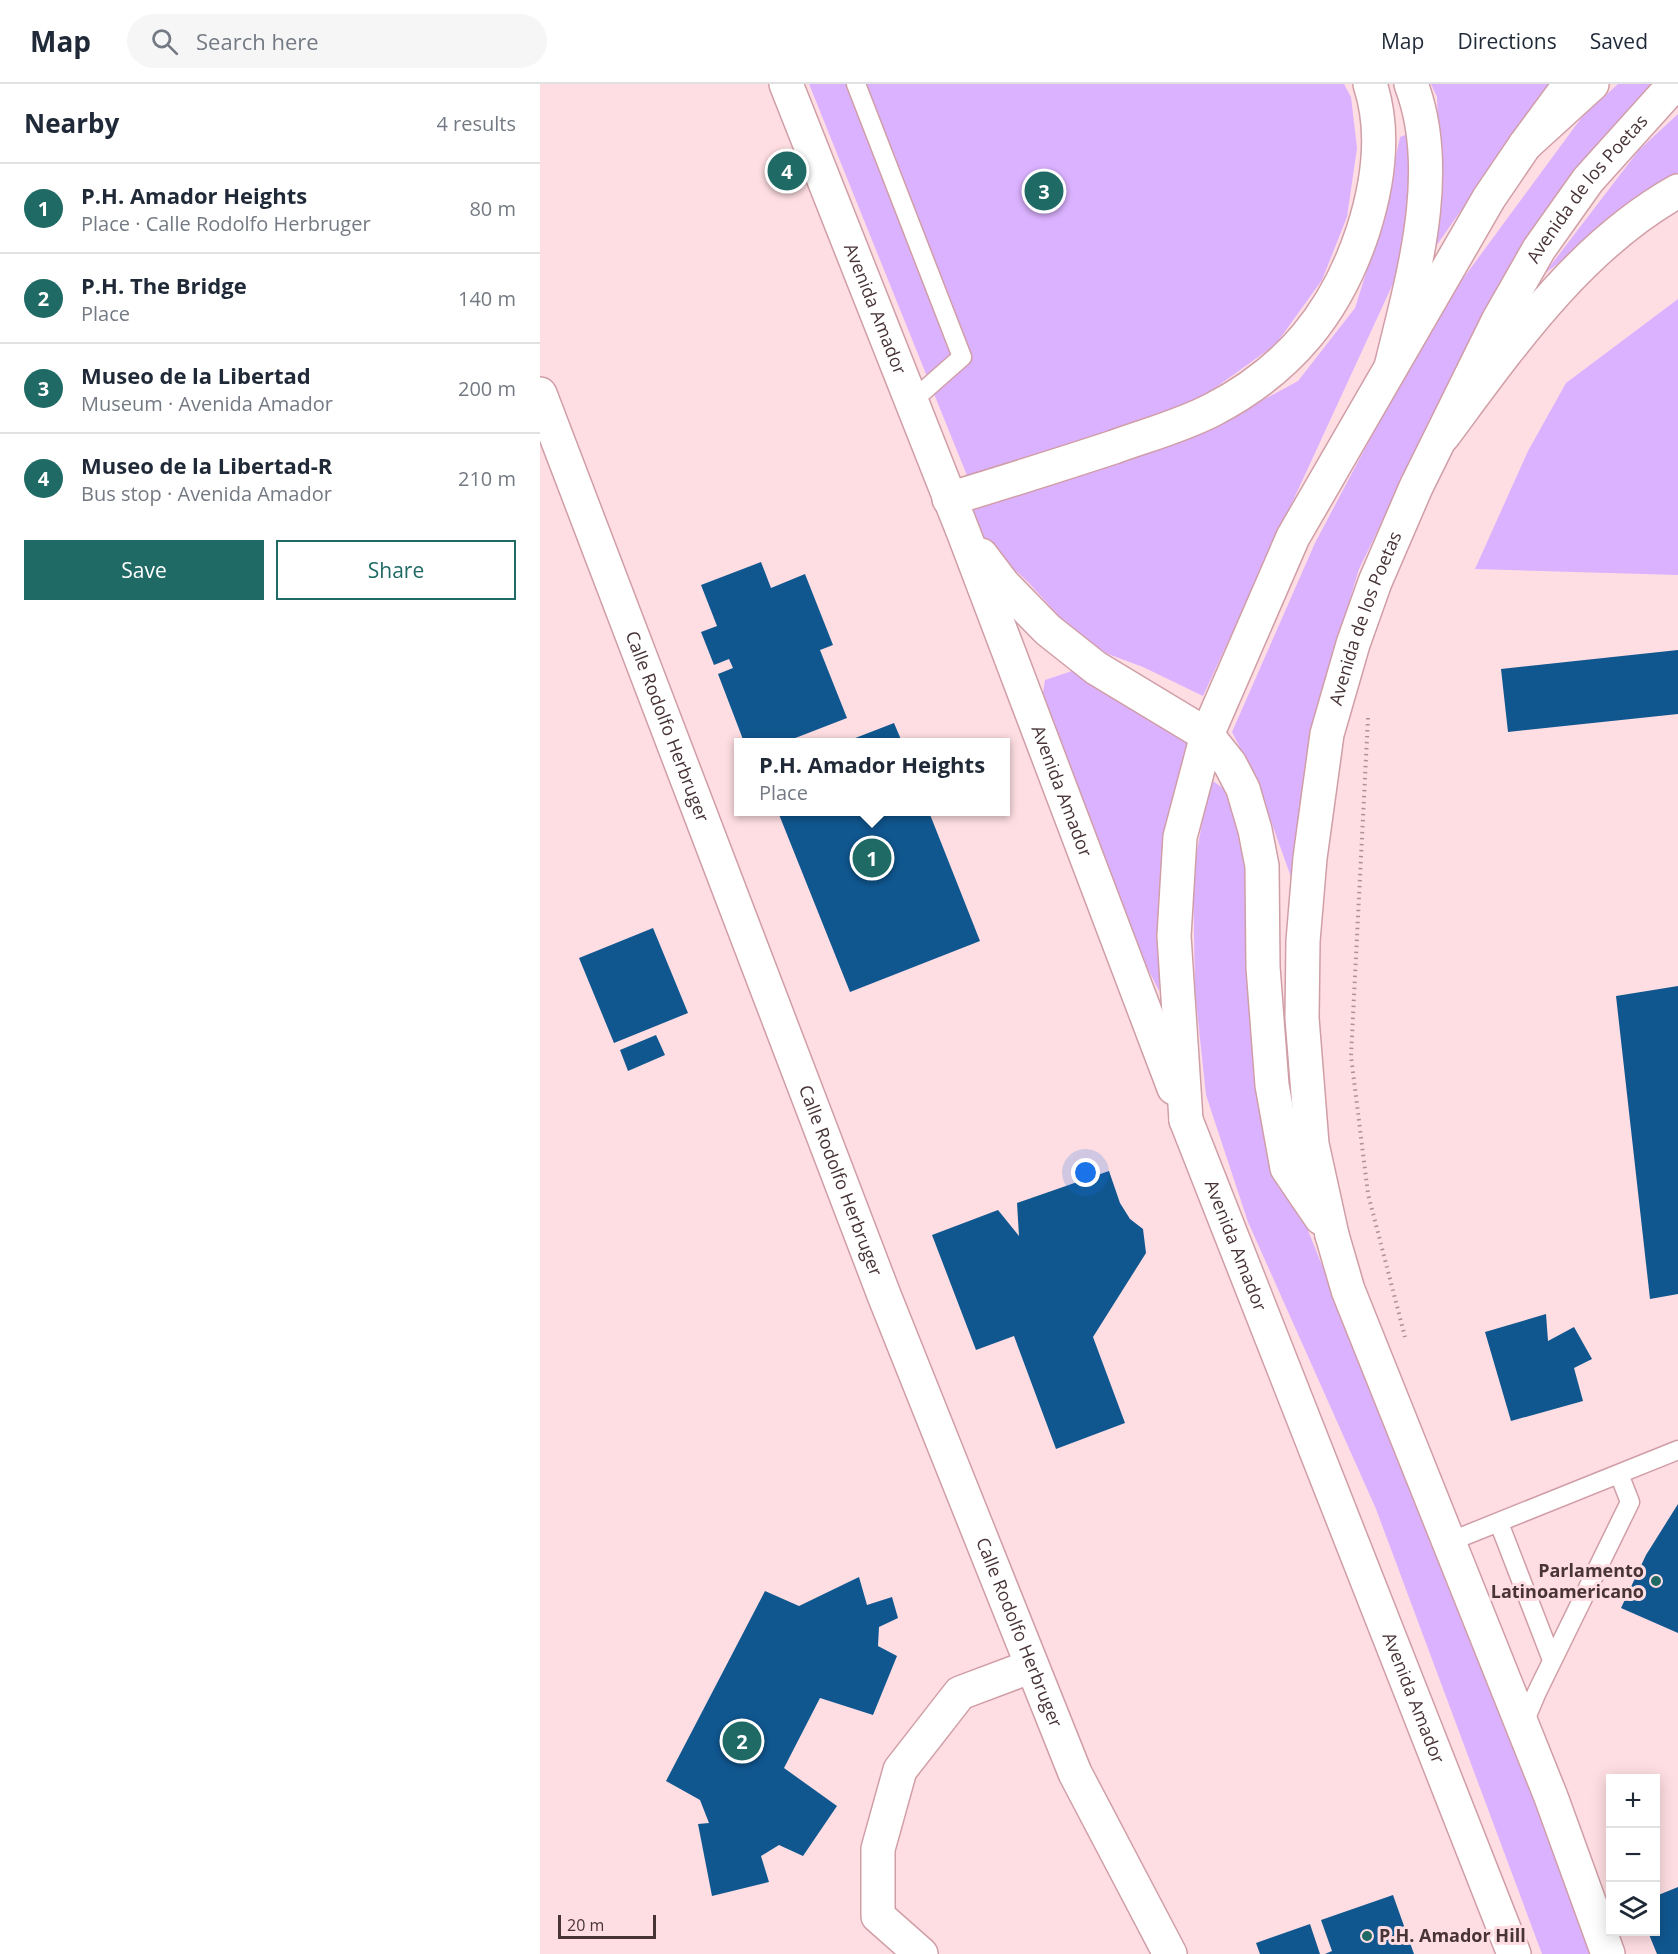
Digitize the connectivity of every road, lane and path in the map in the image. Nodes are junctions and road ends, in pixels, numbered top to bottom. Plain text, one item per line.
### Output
1 (786, 84) edge
2 (856, 84) edge
3 (1370, 84) edge
4 (1411, 84) edge
5 (1570, 84) edge
6 (1592, 84) edge
7 (1678, 84) edge
8 (1525, 145) junction
9 (1678, 191) edge
10 (1390, 367) junction
11 (540, 394) edge
12 (911, 402) junction
13 (1443, 436) junction
14 (949, 499) junction
15 (964, 534) junction
16 (1368, 712) dead end
17 (1207, 735) junction
18 (1186, 1120) junction
19 (1332, 1235) junction
20 (1408, 1346) dead end
21 (1678, 1449) edge
22 (1619, 1474) junction
23 (1499, 1523) junction
24 (1449, 1542) junction
25 (1552, 1660) junction
26 (1032, 1666) junction
27 (1523, 1726) junction
28 (921, 1954) edge
29 (1170, 1954) edge
30 (1514, 1954) edge
31 (1608, 1954) edge

1 - 12 main road, Avenida Amador
2 - 12 lane
3 - 14 main road
4 - 10 main road
5 - 8 main road
6 - 8 main road
7 - 13 main road, Avenida de los Poetas
8 - 10 main road
9 - 13 main road
10 - 17 main road
11 - 26 main road, Calle Rodolfo Herbruger
12 - 14 main road, Avenida Amador
13 - 19 main road, Avenida de los Poetas
14 - 15 main road, Avenida Amador
15 - 17 main road, Avenida Amador
15 - 18 main road, Avenida Amador
16 - 20 path
17 - 18 main road
17 - 19 main road
18 - 30 main road, Avenida Amador
19 - 24 main road
21 - 22 lane
22 - 23 lane
22 - 25 lane
23 - 24 lane
23 - 25 lane
24 - 27 main road
25 - 27 lane
26 - 28 main road
26 - 29 main road, Calle Rodolfo Herbruger
27 - 31 main road

